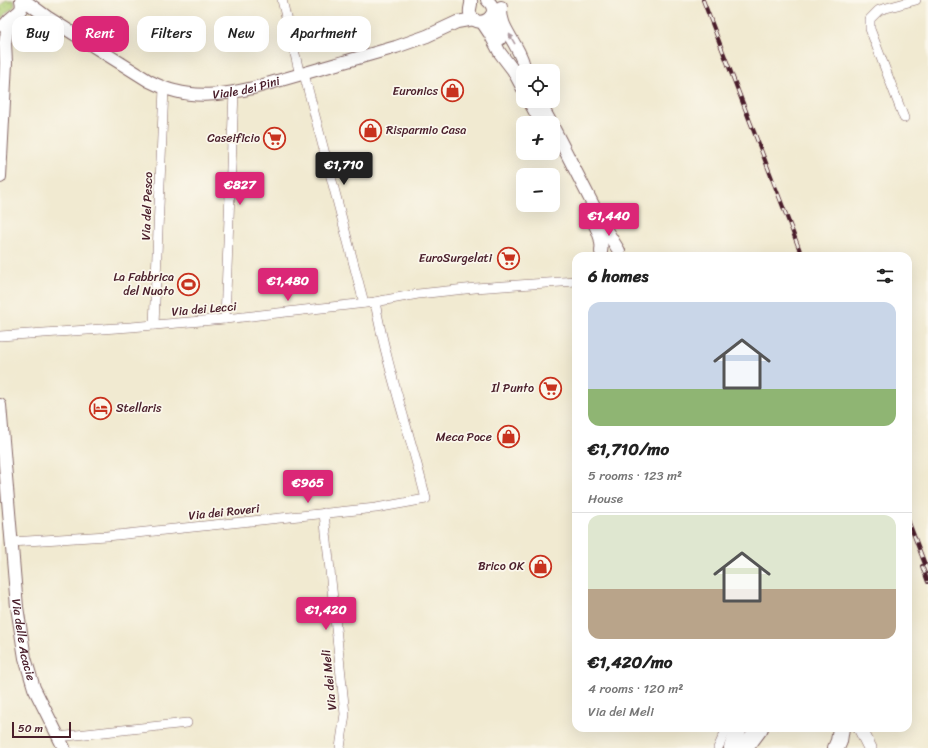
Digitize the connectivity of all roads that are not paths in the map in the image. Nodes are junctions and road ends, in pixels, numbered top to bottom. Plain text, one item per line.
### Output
1 (21, 0) edge
2 (24, 0) edge
3 (282, 0) edge
4 (487, 0) edge
5 (916, 0) edge
6 (472, 1) edge
7 (501, 7) dead end
8 (17, 16) edge
9 (44, 16) edge
10 (46, 16) edge
11 (483, 19) junction
12 (9, 20) edge
13 (457, 22) junction
14 (64, 28) edge
15 (2, 38) edge
16 (518, 64) edge
17 (521, 64) edge
18 (302, 74) junction
19 (516, 76) edge
20 (164, 88) junction
21 (234, 92) junction
22 (904, 118) dead end
23 (560, 141) edge
24 (560, 158) edge
25 (0, 177) edge
26 (599, 252) edge
27 (604, 252) edge
28 (620, 252) edge
29 (622, 252) edge
30 (572, 281) edge
31 (375, 302) junction
32 (364, 303) junction
33 (225, 320) junction
34 (154, 325) junction
35 (0, 336) edge
36 (0, 405) edge
37 (324, 513) junction
38 (11, 542) junction
39 (188, 723) dead end
40 (725, 732) edge
41 (740, 732) edge
42 (756, 732) edge
43 (840, 732) edge
44 (862, 732) edge
45 (58, 737) junction
46 (64, 748) edge
47 (340, 748) edge
48 (718, 748) edge
49 (742, 748) edge
50 (836, 748) edge
51 (870, 748) edge

1 - 12 street
2 - 10 street, Viale dei Pini
3 - 18 street
4 - 11 street
5 - 22 street
6 - 11 street
6 - 13 street, Viale dei Pini
17 -> 7 street
8 - 9 street, Viale dei Pini
11 - 13 street, Viale dei Pini
11 - 16 street
11 - 19 street
12 - 15 street
13 - 18 street, Viale dei Pini
14 - 20 street, Viale dei Pini
15 - 25 street
18 - 21 street, Viale dei Pini
18 - 32 street
20 - 21 street, Viale dei Pini
20 - 34 street, Via del Pesco
21 - 33 street
23 - 29 street
24 - 26 street
27 - 28 street
30 - 31 street, Via dei Lecci
31 - 32 street, Via dei Lecci
31 - 37 street, Via dei Roveri
32 - 33 street, Via dei Lecci
33 - 34 street, Via dei Lecci
34 - 35 street, Via dei Lecci
36 - 38 street, Via delle Acacie
37 - 38 street, Via dei Roveri
37 - 47 street, Via dei Meli
38 - 45 street, Via delle Acacie
39 - 45 street
40 - 48 street
41 - 49 highway
42 - 49 highway
43 - 50 highway
44 - 51 main road
45 - 46 street, Via delle Acacie

